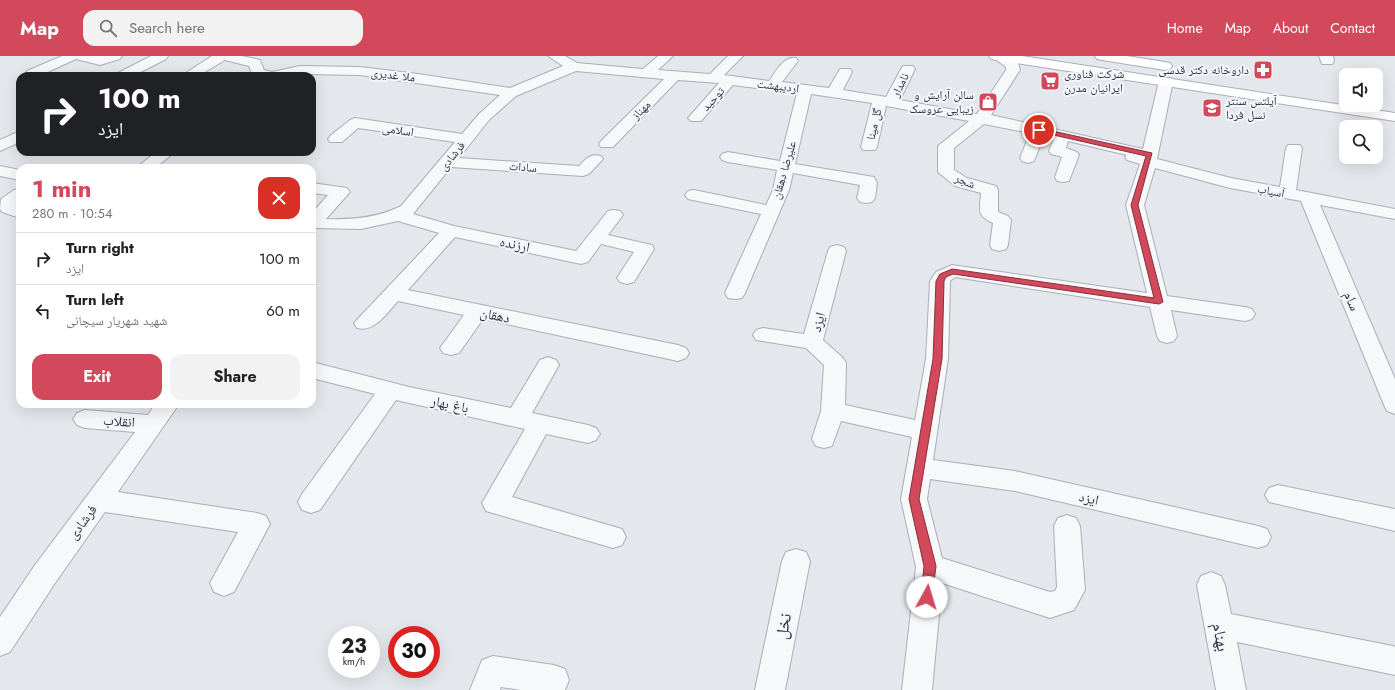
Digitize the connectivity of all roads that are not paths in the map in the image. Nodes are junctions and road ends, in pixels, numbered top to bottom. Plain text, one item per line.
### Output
1 (73, 56) edge
2 (79, 56) edge
3 (115, 56) edge
4 (161, 56) edge
5 (224, 56) edge
6 (316, 56) edge
7 (556, 56) edge
8 (666, 56) edge
9 (736, 56) edge
10 (997, 56) edge
11 (1102, 56) edge
12 (791, 61) dead end
13 (574, 67) junction
14 (1165, 68) edge
15 (1181, 68) dead end
16 (908, 69) dead end
17 (300, 70) junction
18 (37, 72) edge
19 (131, 72) edge
20 (195, 72) edge
21 (258, 72) edge
22 (292, 72) edge
23 (845, 72) dead end
24 (646, 74) junction
25 (675, 76) junction
26 (713, 80) junction
27 (730, 80) junction
28 (772, 86) junction
29 (805, 89) junction
30 (511, 93) junction
31 (834, 93) junction
32 (886, 101) junction
33 (1395, 117) edge
34 (696, 118) dead end
35 (981, 119) junction
36 (1037, 134) junction
37 (16, 138) edge
38 (336, 138) dead end
39 (465, 139) junction
40 (1060, 140) junction
41 (607, 144) dead end
42 (0, 146) edge
43 (869, 147) dead end
44 (1294, 148) dead end
45 (161, 156) edge
46 (728, 157) dead end
47 (1028, 158) dead end
48 (1149, 158) junction
49 (595, 159) dead end
50 (446, 162) junction
51 (150, 164) edge
52 (786, 168) junction
53 (0, 171) edge
54 (16, 174) edge
55 (1063, 177) dead end
56 (316, 189) edge
57 (1288, 194) junction
58 (694, 195) dead end
59 (16, 197) edge
60 (866, 198) dead end
61 (1308, 198) junction
62 (16, 211) edge
63 (771, 211) junction
64 (1395, 214) edge
65 (398, 215) junction
66 (614, 215) dead end
67 (316, 225) edge
68 (316, 226) edge
69 (451, 231) junction
70 (597, 238) junction
71 (999, 245) dead end
72 (837, 251) dead end
73 (627, 278) dead end
74 (735, 293) dead end
75 (394, 294) junction
76 (1159, 302) junction
77 (478, 311) junction
78 (1245, 314) dead end
79 (364, 324) dead end
80 (763, 335) dead end
81 (1167, 336) dead end
82 (812, 342) junction
83 (451, 348) dead end
84 (678, 353) dead end
85 (548, 365) dead end
86 (316, 371) edge
87 (390, 391) junction
88 (1395, 405) edge
89 (833, 411) junction
90 (161, 414) edge
91 (85, 419) dead end
92 (529, 421) junction
93 (926, 431) junction
94 (588, 434) dead end
95 (824, 439) dead end
96 (919, 468) junction
97 (1278, 495) dead end
98 (98, 500) junction
99 (311, 502) dead end
100 (1395, 520) edge
101 (1067, 526) dead end
102 (614, 537) dead end
103 (1258, 537) dead end
104 (796, 561) dead end
105 (930, 566) junction
106 (224, 584) dead end
107 (1211, 585) dead end
108 (1219, 625) junction
109 (0, 642) edge
110 (1393, 661) dead end
111 (554, 680) dead end
112 (485, 690) edge
113 (770, 690) edge
114 (917, 690) edge
115 (1232, 690) edge

1 - 18 street
2 - 3 street
4 - 19 street
5 - 20 street
5 - 21 street
6 - 17 street
7 - 13 street
8 - 24 street
9 - 26 street
10 - 14 main road
10 - 35 street
11 - 14 main road
12 - 28 street
13 - 24 street, اردیبهشت
13 - 30 street, فرشادی
14 - 15 main road
14 - 33 main road
14 - 48 street
16 - 32 street, نامدار
17 - 22 street, ملا غدیری
17 - 30 street, ملا غدیری
23 - 31 street
24 - 25 street, اردیبهشت
25 - 26 street, اردیبهشت
25 - 41 street, مهناز
26 - 27 street, اردیبهشت
27 - 28 street, اردیبهشت
27 - 34 street, توحید
28 - 29 street, اردیبهشت
29 - 31 street, اردیبهشت
29 - 52 street, علیرضا دهقان
30 - 39 street, فرشادی
31 - 32 street, اردیبهشت
32 - 35 street, اردیبهشت
32 - 43 street, گل مینا
35 - 36 street, اردیبهشت
35 - 48 street, اردیبهشت
35 - 71 street, شجر
36 - 40 street, اردیبهشت
36 - 47 street
37 - 42 street
38 - 39 street, اسلامی
39 - 50 street, فرشادی
40 - 48 street, اردیبهشت
40 - 55 street
44 - 57 street
45 - 51 street
46 - 52 street
48 - 57 street, آسیاب
48 - 76 street
49 - 50 street, سادات
50 - 65 street, فرشادی
52 - 60 street
52 - 63 street, علیرضا دهقان
53 - 54 street
56 - 67 street
57 - 61 street, آسیاب
58 - 63 street
59 - 62 street
61 - 64 street, آسیاب
61 - 88 street, سام
63 - 74 street, علیرضا دهقان
65 - 68 street, فرشادی
65 - 69 street, ارزنده
66 - 70 street, ارزنده
69 - 70 street, ارزنده
69 - 75 street
70 - 73 street
72 - 82 street, ایزد
75 - 77 street, دهقان
75 - 79 street
76 - 78 street
76 - 81 street
76 - 93 street
77 - 83 street
77 - 84 street, دهقان
80 - 82 street
82 - 89 street, ایزد
85 - 92 street
86 - 87 street, باغ بهار
87 - 92 street, باغ بهار
87 - 99 street
89 - 93 street
89 - 95 street, ایزد
90 - 91 street, انقلاب
90 - 98 street, فرشادی
92 - 94 street, باغ بهار
92 - 102 street
93 - 96 street
96 - 103 street, ایزد
96 - 105 street
97 - 100 street
98 - 106 street
98 - 109 street, فرشادی
101 - 105 street
104 - 113 street, نخل
105 - 114 street
107 - 108 street, بهنام
108 - 110 street
108 - 115 street, بهنام
111 - 112 street

